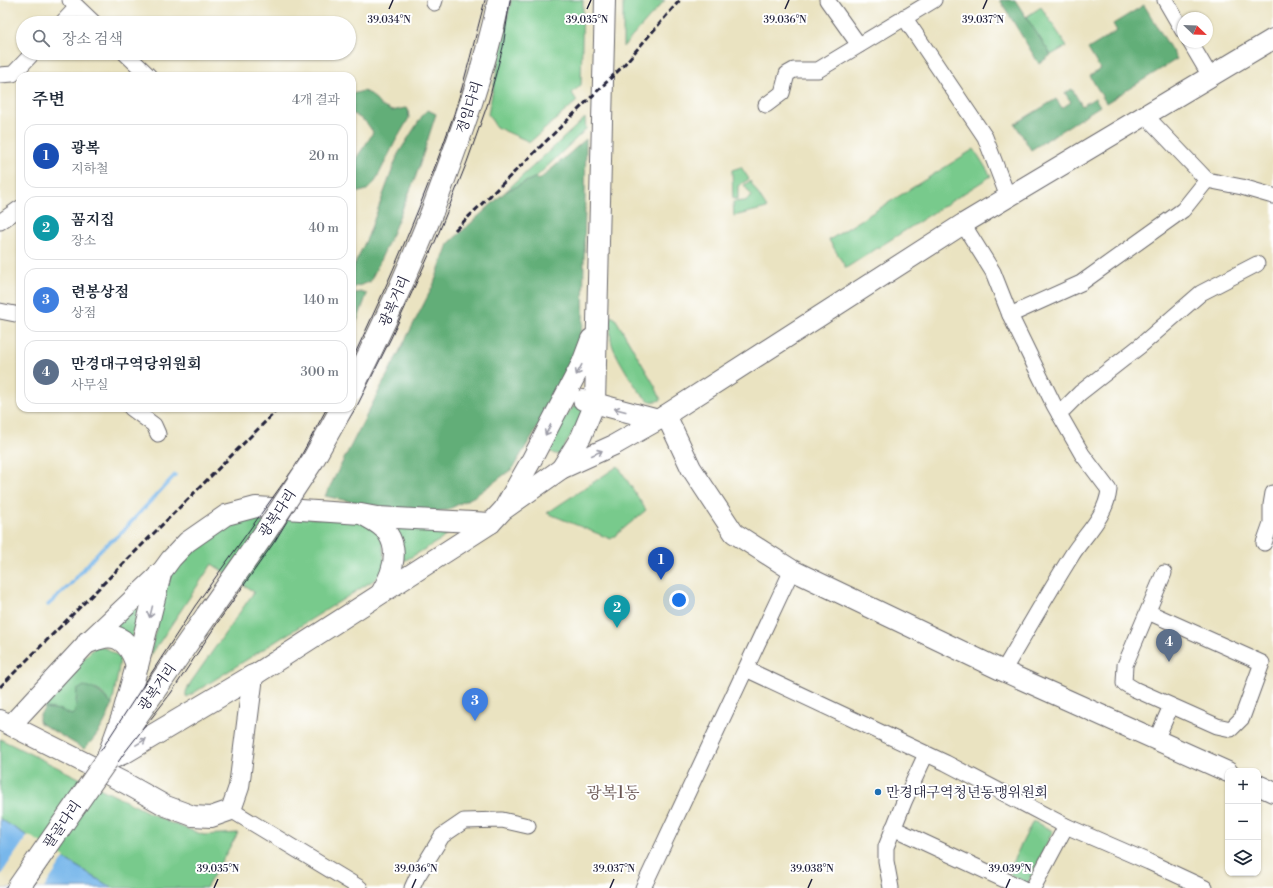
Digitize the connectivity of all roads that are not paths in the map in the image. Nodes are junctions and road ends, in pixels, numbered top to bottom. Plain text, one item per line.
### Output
1 (499, 0) edge
2 (605, 0) edge
3 (827, 0) edge
4 (934, 0) edge
5 (1165, 0) edge
6 (73, 3) edge
7 (66, 16) edge
8 (87, 16) edge
9 (904, 17) junction
10 (1177, 20) edge
11 (1273, 39) edge
12 (859, 45) junction
13 (1194, 48) edge
14 (26, 60) edge
15 (133, 60) edge
16 (146, 72) edge
17 (0, 75) edge
18 (1210, 76) junction
19 (766, 105) dead end
20 (1145, 115) junction
21 (1206, 180) junction
22 (1273, 196) edge
23 (1008, 197) junction
24 (16, 211) edge
25 (432, 212) joint
26 (0, 222) edge
27 (963, 224) junction
28 (1258, 264) dead end
29 (0, 310) edge
30 (16, 314) edge
31 (1010, 315) junction
32 (597, 320) junction
33 (356, 381) edge
34 (565, 395) junction
35 (595, 403) junction
36 (136, 412) edge
37 (340, 412) edge
38 (1059, 414) junction
39 (662, 417) junction
40 (158, 434) dead end
41 (532, 460) junction
42 (561, 470) junction
43 (1273, 493) edge
44 (1272, 512) edge
45 (362, 514) junction
46 (497, 516) junction
47 (1264, 543) dead end
48 (792, 570) junction
49 (160, 574) junction
50 (1164, 574) dead end
51 (381, 593) junction
52 (1148, 612) junction
53 (207, 615) joint
54 (88, 642) junction
55 (138, 666) junction
56 (746, 669) junction
57 (1003, 671) junction
58 (253, 676) junction
59 (1171, 706) junction
60 (6, 722) edge
61 (1156, 740) junction
62 (926, 754) junction
63 (107, 760) junction
64 (1225, 771) edge
65 (1261, 786) edge
66 (1273, 792) edge
67 (231, 810) junction
68 (528, 826) dead end
69 (1066, 826) junction
70 (893, 828) junction
71 (18, 888) edge
72 (360, 888) edge
73 (412, 888) edge
74 (643, 888) edge
75 (890, 888) edge
76 (1022, 888) edge
77 (1033, 888) edge
78 (1205, 888) edge

1 - 25 highway, 정임다리
2 - 32 main road
3 - 12 street
4 - 9 street
5 - 10 street
6 - 7 street
6 - 8 street
9 - 12 street
9 - 23 street
11 - 18 main road
12 - 19 street
13 - 18 street
14 - 17 street
15 - 16 street
18 - 20 main road
20 - 21 street
20 - 23 main road
21 - 22 street
21 - 31 street
23 - 27 main road
24 - 26 street
25 - 33 highway, 광복거리, bridge
27 - 31 street
27 - 39 main road
28 - 38 street
29 - 30 street
31 - 38 street
32 -> 34 main road
32 - 35 main road
34 - 35 main road
34 -> 41 main road
39 -> 35 main road
35 - 42 main road
36 - 40 street
37 - 53 highway, 광복다리, bridge
38 - 57 street
42 -> 39 main road
39 - 48 main road
41 - 42 main road
41 - 46 main road
42 - 46 main road
43 - 44 street
44 - 47 street
45 - 46 main road
45 - 49 main road
45 - 51 main road
46 - 51 main road
48 - 56 street
48 - 57 main road
49 - 54 main road
49 -> 55 highway
50 - 52 street
51 - 58 main road
52 - 59 street
52 - 59 street
53 - 63 highway, 광복거리
54 - 55 highway
54 - 60 main road
55 - 63 highway
56 - 62 street
56 - 74 street
57 - 61 main road
63 -> 58 highway
58 - 67 main road
59 - 61 street
60 - 67 main road
61 - 64 main road
62 - 69 street
62 - 70 street
63 - 71 highway, 팔골다리, bridge
65 - 66 main road
67 - 72 street
68 - 73 street
69 - 77 street
69 - 78 street
70 - 75 street
70 - 76 street

